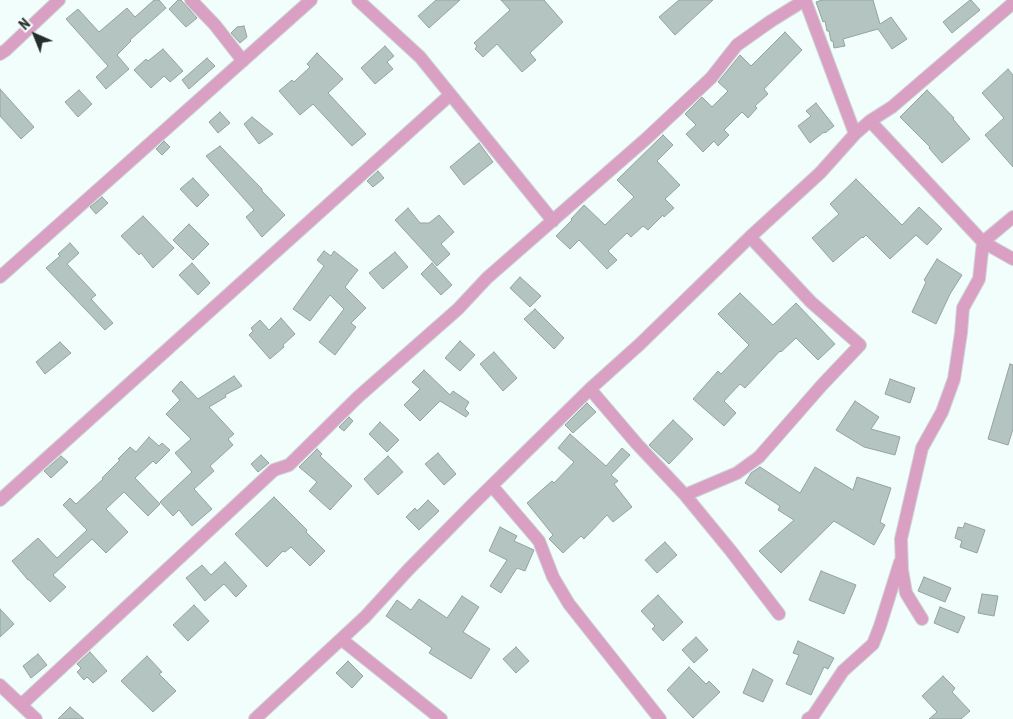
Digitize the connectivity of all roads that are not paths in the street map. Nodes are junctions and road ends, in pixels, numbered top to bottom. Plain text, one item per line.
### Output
1 (59, 0) edge
2 (191, 0) edge
3 (311, 0) edge
4 (358, 0) edge
5 (805, 0) edge
6 (1013, 3) edge
7 (0, 54) edge
8 (243, 61) junction
9 (450, 95) junction
10 (870, 120) junction
11 (855, 134) junction
12 (1013, 217) edge
13 (553, 221) junction
14 (750, 237) junction
15 (983, 242) junction
16 (1013, 259) edge
17 (0, 277) edge
18 (590, 389) junction
19 (492, 486) junction
20 (685, 495) junction
21 (0, 500) edge
22 (901, 557) junction
23 (779, 614) dead end
24 (922, 619) dead end
25 (341, 638) junction
26 (0, 685) edge
27 (21, 705) junction
28 (36, 719) edge
29 (255, 719) edge
30 (441, 719) edge
31 (660, 719) edge
32 (808, 719) edge

1 - 7 street
2 - 8 street
3 - 8 street
4 - 9 street
5 - 11 street
5 - 13 street
6 - 10 street
8 - 17 street
9 - 13 street
9 - 21 street
10 - 11 street
10 - 15 street
11 - 14 street
12 - 15 street
13 - 27 street
14 - 18 street
14 - 20 street
15 - 16 street
15 - 22 street
18 - 19 street
18 - 20 street
19 - 25 street
19 - 31 street
20 - 23 street
22 - 24 street
22 - 32 street
25 - 29 street
25 - 30 street
26 - 27 street
27 - 28 street

